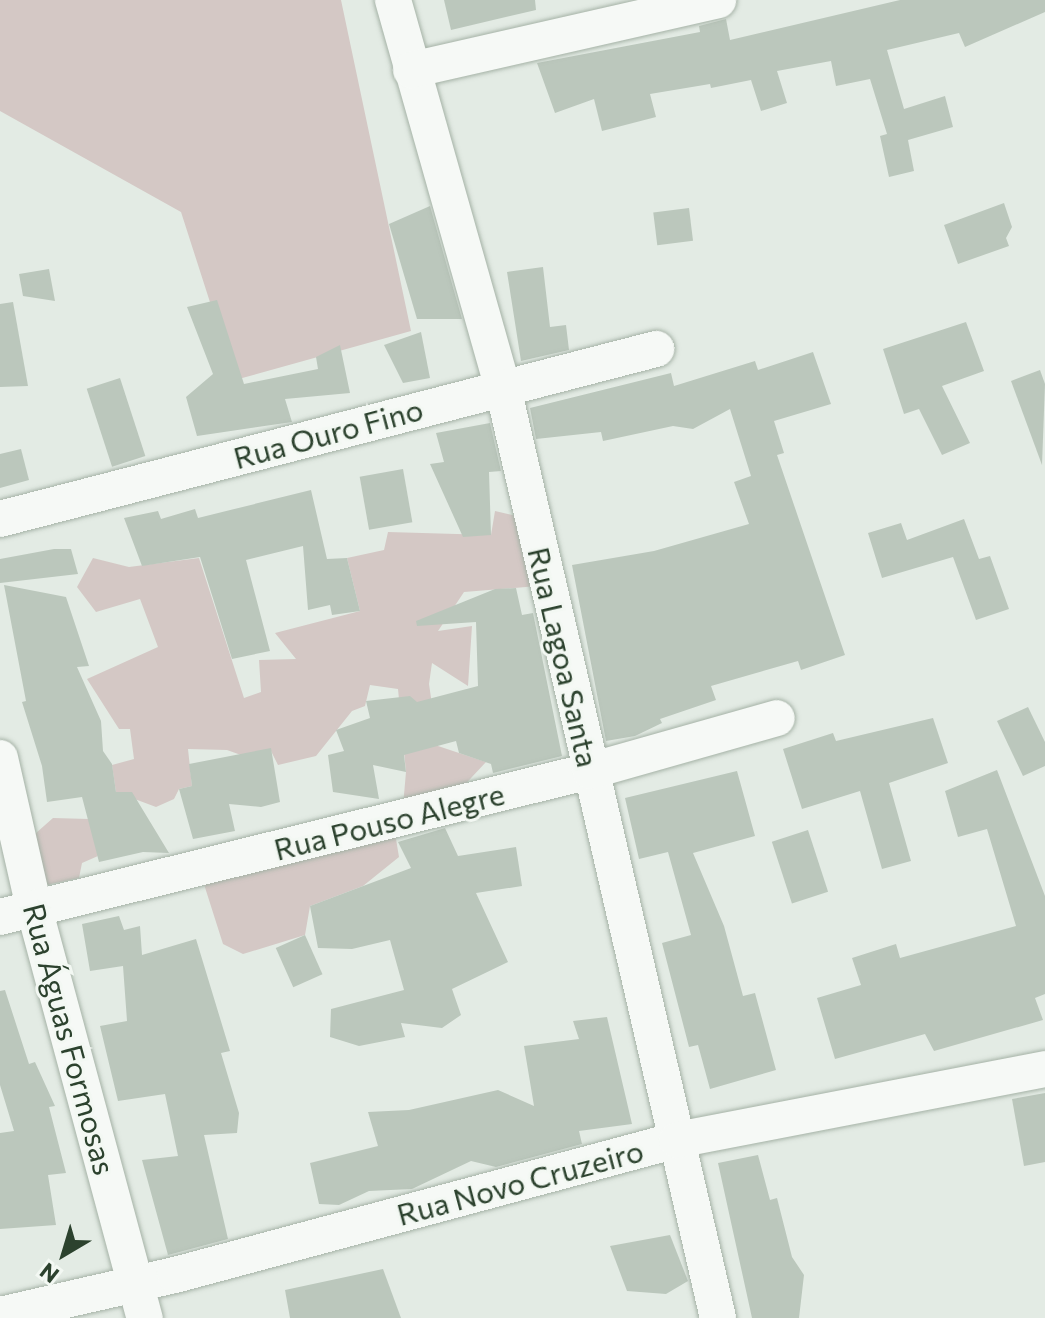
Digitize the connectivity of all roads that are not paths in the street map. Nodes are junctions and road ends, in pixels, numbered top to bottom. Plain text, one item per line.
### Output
1 (393, 0) edge
2 (718, 0) edge
3 (411, 70) junction
4 (656, 349) dead end
5 (503, 388) junction
6 (0, 519) edge
7 (777, 718) dead end
8 (0, 758) edge
9 (590, 771) junction
10 (17, 912) edge
11 (1045, 1069) edge
12 (677, 1140) junction
13 (137, 1283) junction
14 (0, 1315) edge
15 (145, 1318) edge
16 (718, 1318) edge

1 - 3 street, Rua Lagoa Santa
2 - 3 street
3 - 5 street, Rua Lagoa Santa
4 - 5 street, Rua Ouro Fino
5 - 6 street, Rua Ouro Fino
5 - 9 street, Rua Lagoa Santa
7 - 9 street, Rua Pouso Alegre
8 - 10 street, Rua Águas Formosas
9 - 10 street, Rua Pouso Alegre
9 - 12 street, Rua Lagoa Santa
10 - 13 street, Rua Águas Formosas
11 - 12 street, Rua Novo Cruzeiro
12 - 13 street, Rua Novo Cruzeiro
12 - 16 street, Rua Lagoa Santa
13 - 14 street, Rua Novo Cruzeiro
13 - 15 street, Rua Águas Formosas

